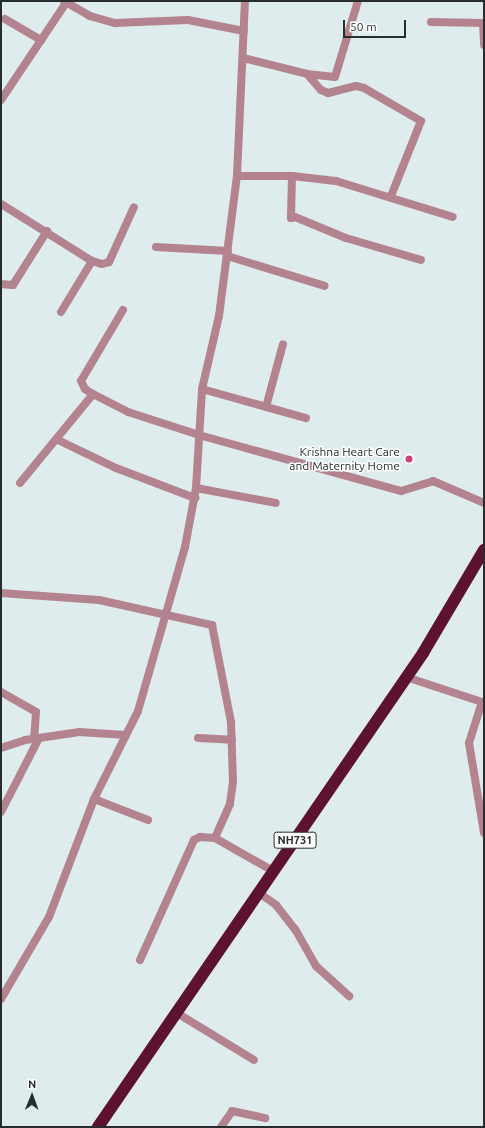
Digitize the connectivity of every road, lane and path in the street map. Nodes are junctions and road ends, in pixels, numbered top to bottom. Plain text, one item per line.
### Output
1 (245, 1) edge
2 (358, 1) edge
3 (65, 2) edge
4 (5, 19) dead end
5 (431, 22) dead end
6 (483, 23) edge
7 (244, 31) junction
8 (41, 40) junction
9 (484, 45) edge
10 (243, 58) junction
11 (307, 74) junction
12 (1, 100) edge
13 (237, 176) junction
14 (292, 176) junction
15 (391, 196) junction
16 (1, 204) edge
17 (134, 207) dead end
18 (453, 217) dead end
19 (47, 231) junction
20 (156, 247) dead end
21 (227, 254) junction
22 (421, 260) dead end
23 (92, 261) junction
24 (1, 284) edge
25 (325, 286) dead end
26 (123, 310) dead end
27 (61, 312) dead end
28 (283, 344) dead end
29 (202, 389) junction
30 (93, 394) junction
31 (266, 407) junction
32 (306, 418) dead end
33 (199, 435) junction
34 (58, 440) junction
35 (20, 483) dead end
36 (196, 488) junction
37 (195, 498) junction
38 (276, 503) dead end
39 (484, 503) edge
40 (484, 550) edge
41 (1, 593) edge
42 (164, 614) junction
43 (406, 677) junction
44 (1, 692) edge
45 (126, 735) junction
46 (37, 738) junction
47 (198, 738) dead end
48 (232, 740) junction
49 (1, 748) edge
50 (94, 799) junction
51 (1, 812) edge
52 (148, 820) dead end
53 (484, 833) edge
54 (215, 838) junction
55 (273, 872) junction
56 (260, 893) junction
57 (140, 960) dead end
58 (349, 996) dead end
59 (1, 999) edge
60 (177, 1014) junction
61 (254, 1060) dead end
62 (265, 1118) dead end
63 (98, 1127) edge
64 (221, 1127) edge

1 - 7 street
2 - 11 street
3 - 7 street
3 - 8 street
4 - 8 street
5 - 6 street
6 - 9 street
7 - 10 street
8 - 12 street
10 - 11 street
10 - 13 street
11 - 15 street
13 - 14 street
13 - 21 street
14 - 15 street
14 - 22 street
15 - 18 street
16 - 19 street
17 - 23 street
19 - 23 street
19 - 24 street
20 - 21 street
21 - 25 street
21 - 29 street
23 - 27 street
26 - 30 street
28 - 31 street
29 - 31 street
29 - 33 street
30 - 33 street
30 - 34 street
31 - 32 street
33 - 36 street
33 - 39 street
34 - 35 street
34 - 37 street
36 - 37 street
36 - 38 street
37 - 42 street
40 - 43 highway, NH731
41 - 42 street
42 - 45 street
42 - 48 street
43 - 53 street
43 - 55 highway, NH731
44 - 46 street
45 - 46 street
45 - 50 street
46 - 49 street
46 - 51 street
47 - 48 street
48 - 54 street
50 - 52 street
50 - 59 street
54 - 55 street
54 - 57 street
55 - 56 highway, NH731
56 - 58 street
56 - 60 highway, NH731
60 - 61 street
60 - 63 highway, NH731
62 - 64 street

